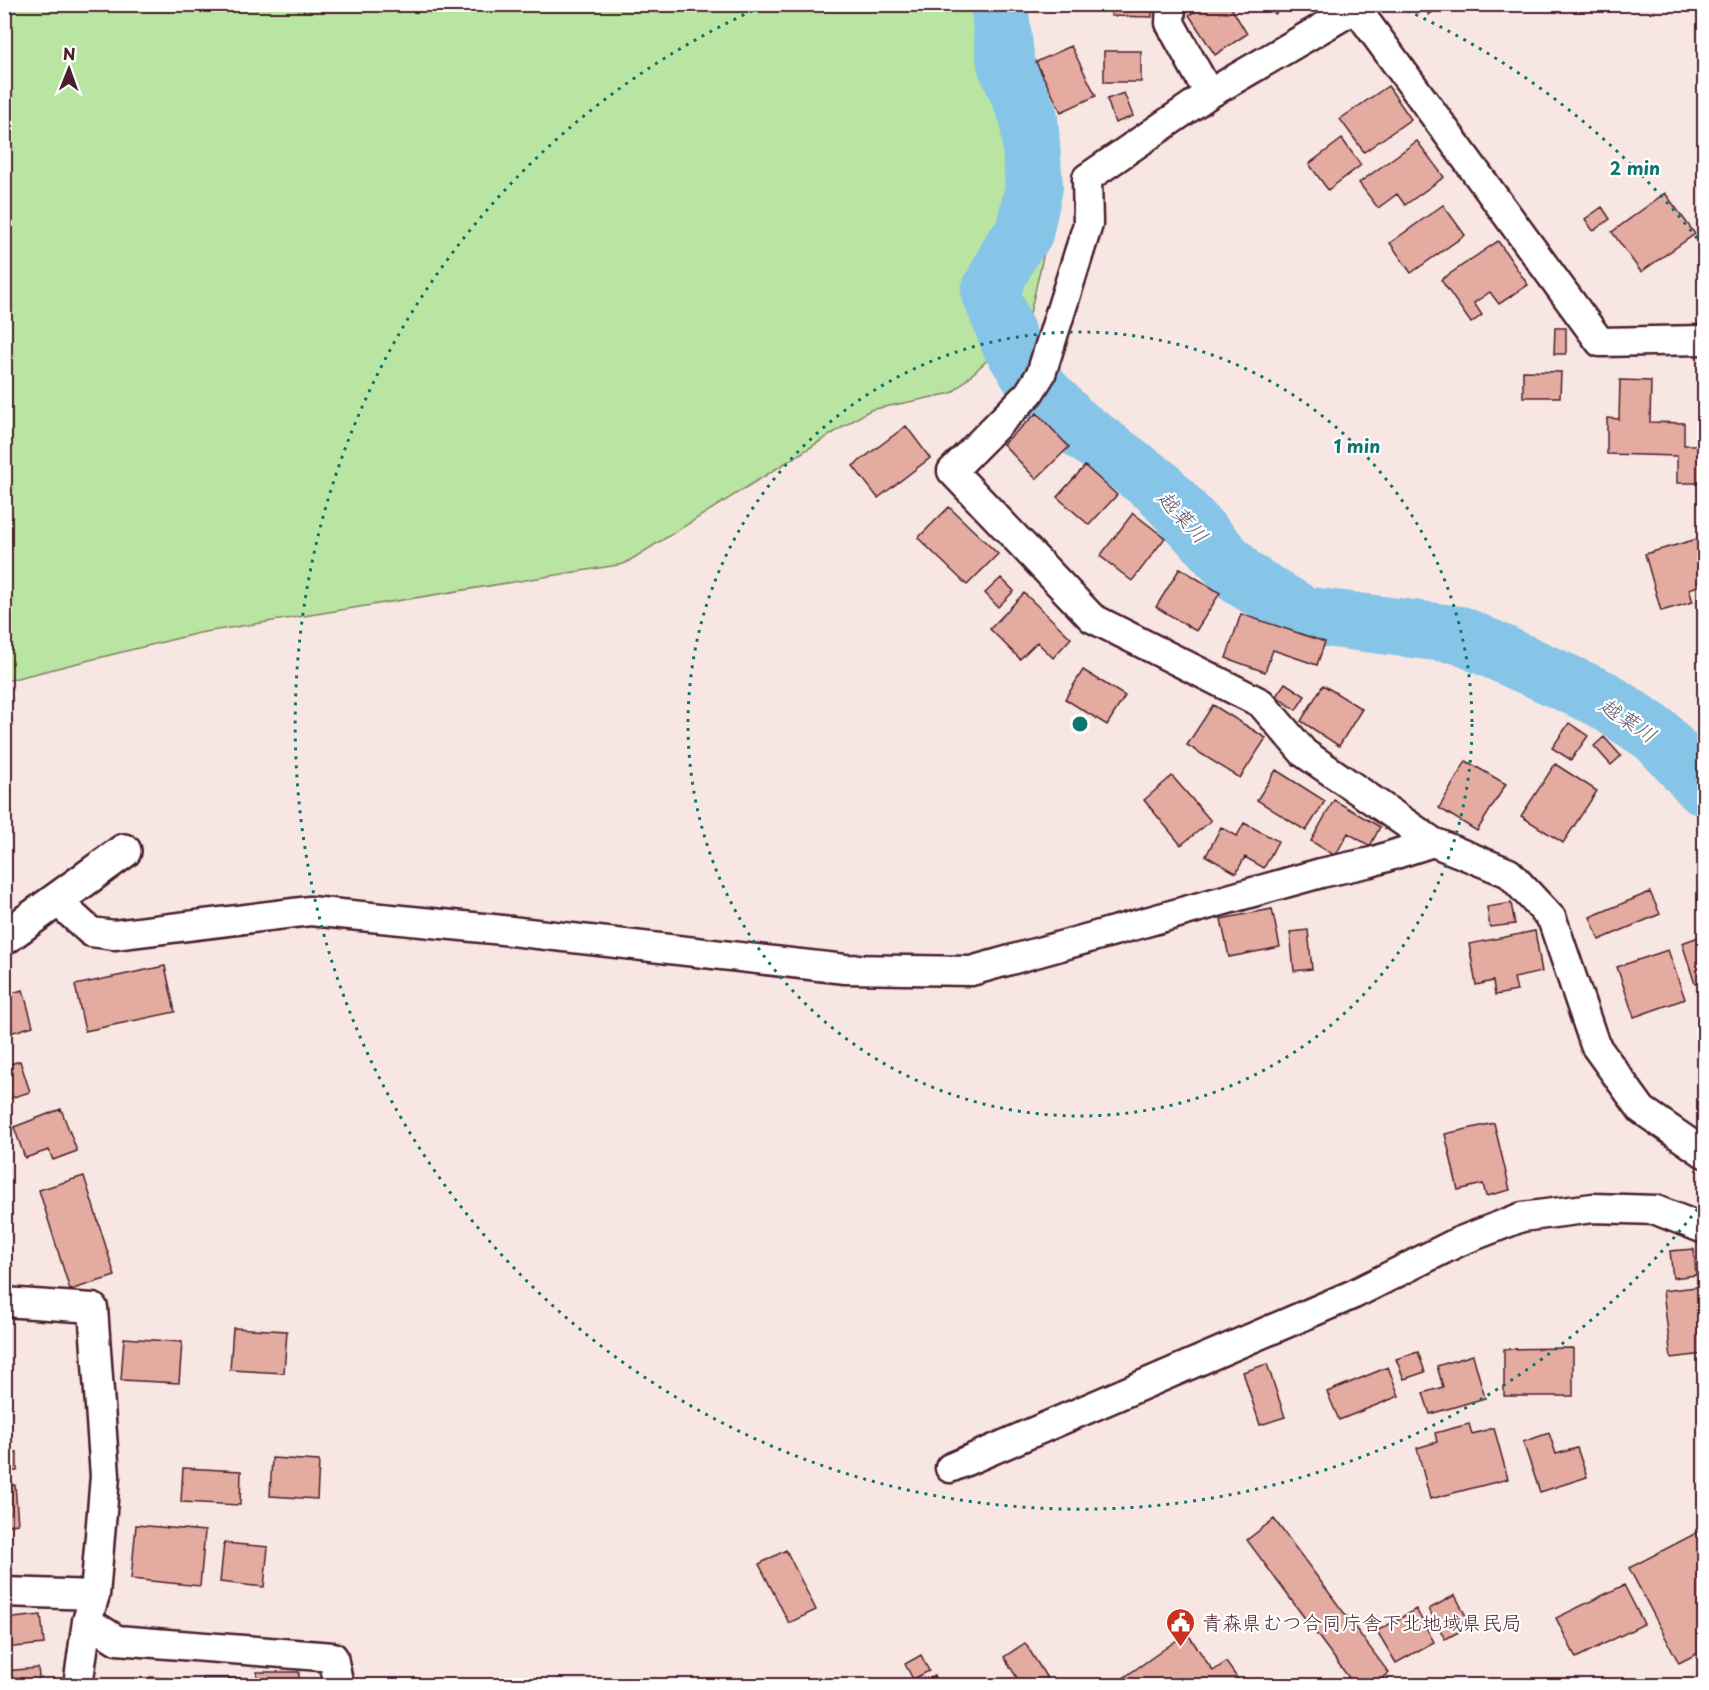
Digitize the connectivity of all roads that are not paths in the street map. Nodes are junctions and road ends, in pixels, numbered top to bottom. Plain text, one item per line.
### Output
1 (1171, 4) edge
2 (1354, 6) edge
3 (1209, 94) junction
4 (1704, 340) edge
5 (1433, 842) junction
6 (124, 851) dead end
7 (56, 900) junction
8 (4, 938) edge
9 (1704, 1152) edge
10 (1704, 1229) edge
11 (4, 1302) edge
12 (950, 1468) dead end
13 (4, 1592) edge
14 (91, 1608) junction
15 (78, 1686) edge
16 (339, 1686) edge

1 - 3 street
2 - 3 street
2 - 4 street
3 - 5 street
5 - 7 street
5 - 9 street
6 - 7 street
7 - 8 street
10 - 12 street
11 - 14 street
13 - 14 street
14 - 15 street
14 - 16 street

